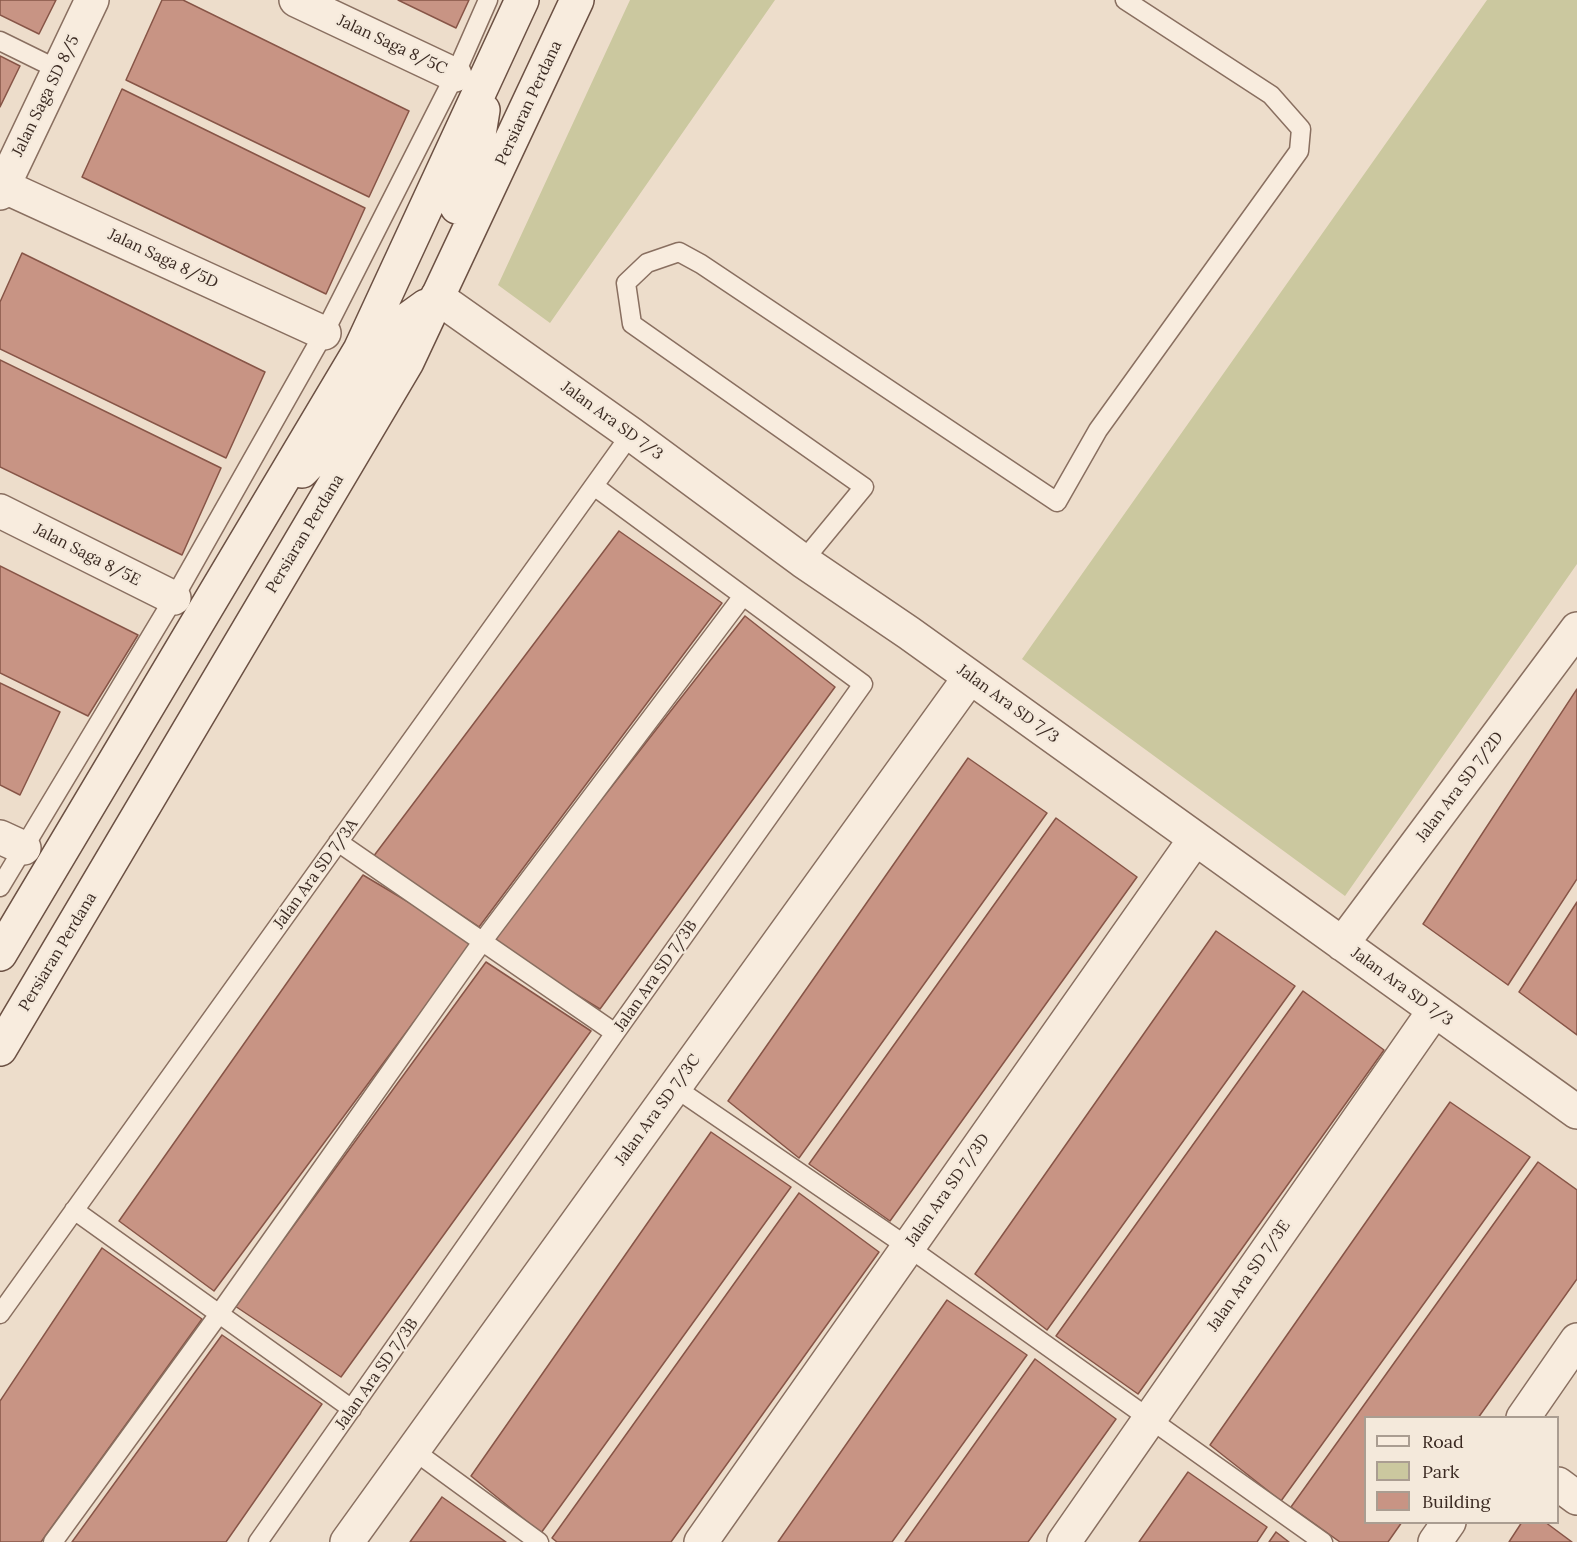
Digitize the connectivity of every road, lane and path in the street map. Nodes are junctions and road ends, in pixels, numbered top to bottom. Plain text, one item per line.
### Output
1 (92, 0) edge
2 (296, 0) edge
3 (489, 0) edge
4 (522, 0) edge
5 (577, 0) edge
6 (1125, 0) edge
7 (0, 41) edge
8 (490, 69) junction
9 (59, 70) junction
10 (455, 75) junction
11 (2, 189) edge
12 (437, 297) junction
13 (324, 333) junction
14 (631, 434) junction
15 (594, 486) junction
16 (266, 509) junction
17 (0, 511) edge
18 (803, 561) junction
19 (743, 596) junction
20 (174, 598) junction
21 (1573, 642) edge
22 (970, 677) junction
23 (1195, 839) junction
24 (12, 842) edge
25 (338, 842) junction
26 (0, 887) edge
27 (482, 942) junction
28 (1342, 944) junction
29 (0, 954) edge
30 (1434, 1011) junction
31 (615, 1033) junction
32 (0, 1049) edge
33 (674, 1087) junction
34 (1577, 1112) edge
35 (74, 1210) junction
36 (908, 1247) junction
37 (0, 1314) edge
38 (219, 1314) junction
39 (1577, 1340) edge
40 (352, 1409) junction
41 (1524, 1416) edge
42 (1149, 1419) junction
43 (413, 1450) junction
44 (1559, 1485) edge
45 (1577, 1498) edge
46 (1448, 1524) edge
47 (53, 1542) edge
48 (258, 1542) edge
49 (347, 1542) edge
50 (539, 1542) edge
51 (701, 1542) edge
52 (1064, 1542) edge
53 (1323, 1542) edge
54 (1435, 1542) edge

1 - 9 street, Jalan Saga SD 8/5
2 - 10 street, Jalan Saga 8/5C
3 - 10 lane
4 - 8 street
5 - 12 street, Persiaran Perdana
6 - 18 lane
7 - 9 lane
8 - 12 street
8 - 16 street
9 - 11 street, Jalan Saga SD 8/5
10 - 13 lane
11 - 13 street, Jalan Saga 8/5D
12 - 14 street, Jalan Ara SD 7/3
12 - 16 street
12 - 32 street, Persiaran Perdana
13 - 20 lane
14 - 15 lane, Jalan Ara SD 7/3A
14 - 18 street, Jalan Ara SD 7/3
15 - 19 lane, Jalan Ara SD 7/3B
15 - 25 lane, Jalan Ara SD 7/3A
16 - 29 street
17 - 20 street, Jalan Saga 8/5E
18 - 22 street, Jalan Ara SD 7/3
19 - 27 lane
19 - 31 lane, Jalan Ara SD 7/3B
20 - 24 lane
21 - 28 street, Jalan Ara SD 7/2D
22 - 23 street, Jalan Ara SD 7/3
22 - 33 street, Jalan Ara SD 7/3C
23 - 28 street, Jalan Ara SD 7/3
23 - 36 street, Jalan Ara SD 7/3D
24 - 26 lane
25 - 27 lane
25 - 35 lane, Jalan Ara SD 7/3A
27 - 31 lane
27 - 38 lane
28 - 30 street, Jalan Ara SD 7/3
30 - 34 street, Jalan Ara SD 7/3
30 - 42 street, Jalan Ara SD 7/3E
31 - 40 lane, Jalan Ara SD 7/3B
33 - 36 lane
33 - 43 street, Jalan Ara SD 7/3C
35 - 37 lane, Jalan Ara SD 7/3A
35 - 38 lane
36 - 42 lane
36 - 51 street, Jalan Ara SD 7/3D
38 - 40 lane
38 - 47 lane
39 - 41 street
40 - 48 lane, Jalan Ara SD 7/3B
42 - 52 street, Jalan Ara SD 7/3E
42 - 53 lane
43 - 49 street, Jalan Ara SD 7/3C
43 - 50 lane
44 - 45 street
46 - 54 street

